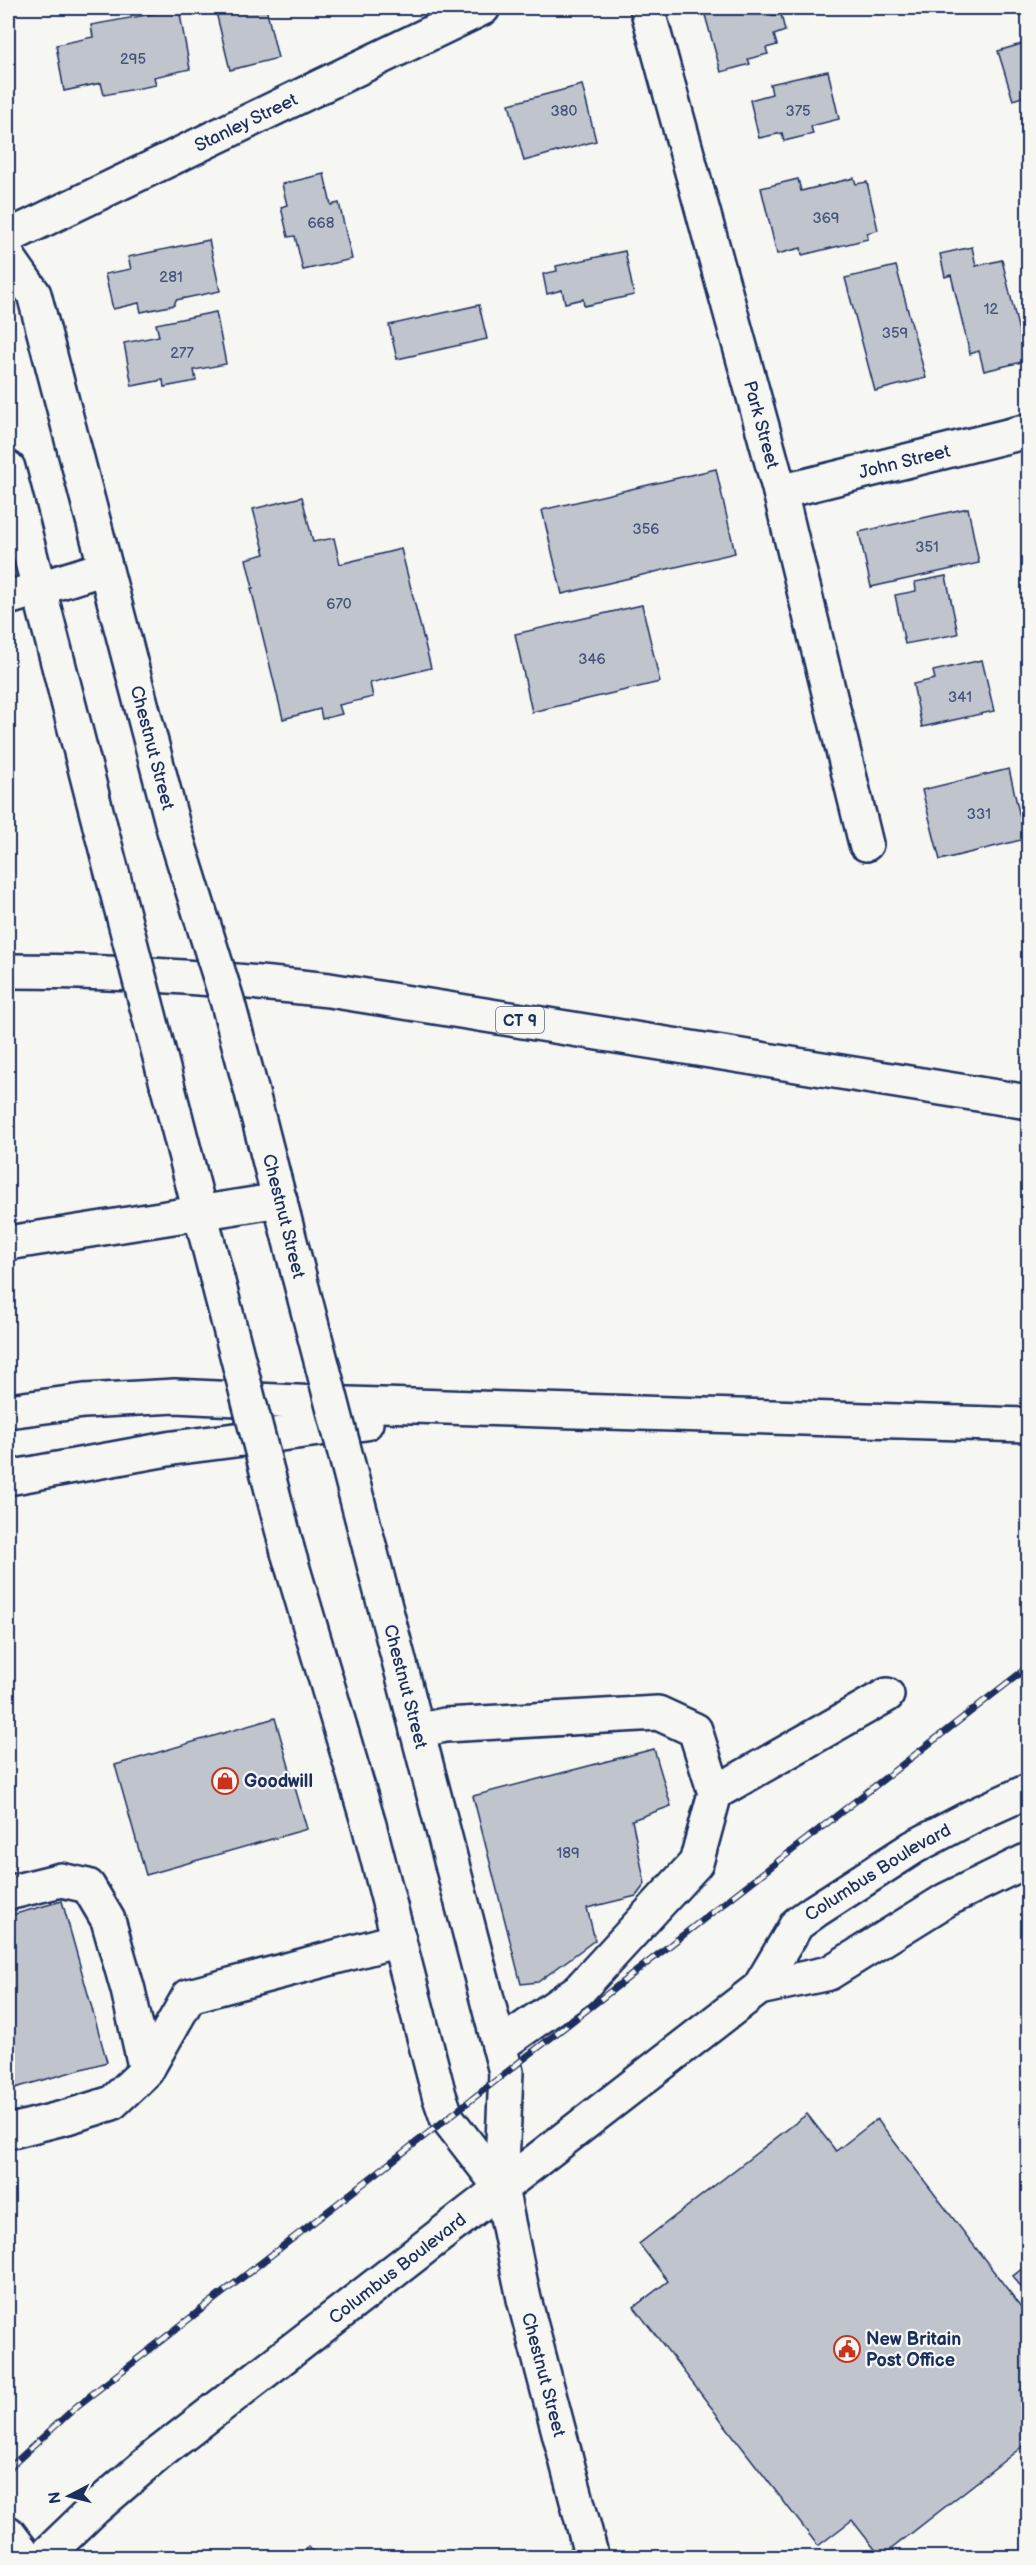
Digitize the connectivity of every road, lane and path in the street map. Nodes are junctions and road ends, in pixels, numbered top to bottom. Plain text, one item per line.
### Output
1 (483, 8) edge
2 (647, 8) edge
3 (8, 237) edge
4 (8, 257) edge
5 (1029, 431) edge
6 (8, 468) edge
7 (780, 492) junction
8 (105, 568) junction
9 (39, 589) junction
10 (8, 598) edge
11 (866, 844) dead end
12 (8, 971) edge
13 (1029, 1102) edge
14 (280, 1200) junction
15 (200, 1212) junction
16 (8, 1243) edge
17 (505, 1409) junction
18 (8, 1411) edge
19 (1029, 1425) edge
20 (8, 1478) edge
21 (887, 1695) dead end
22 (417, 1731) junction
23 (1029, 1791) edge
24 (715, 1793) junction
25 (1029, 1860) edge
26 (8, 1893) edge
27 (399, 1940) junction
28 (759, 1988) junction
29 (499, 2046) junction
30 (146, 2071) junction
31 (8, 2132) edge
32 (501, 2188) junction
33 (8, 2533) edge
34 (27, 2558) edge
35 (42, 2558) edge
36 (592, 2558) edge

1 - 3 main road, Stanley Street
2 - 7 main road, Park Street
4 - 8 main road, Chestnut Street
5 - 7 main road, John Street
6 - 9 main road, Chestnut Street
7 - 11 main road, Park Street
8 - 9 main road
8 - 14 main road, Chestnut Street, bridge
9 - 10 main road
9 - 15 main road, Chestnut Street, bridge
12 - 13 main road, CT 9
14 - 15 main road
14 - 22 main road, Chestnut Street, bridge
15 - 16 main road
15 - 27 main road, Chestnut Street, bridge
17 - 18 main road
17 - 19 main road
17 - 20 main road
21 - 24 main road
22 - 24 main road
22 - 29 main road, Chestnut Street
23 - 28 main road, Columbus Boulevard
24 - 29 main road
25 - 28 main road, Columbus Boulevard
26 - 30 main road
27 - 30 main road
27 - 32 main road, Chestnut Street
28 - 32 main road, Columbus Boulevard
29 - 32 main road, Chestnut Street
30 - 31 main road
32 - 35 main road, Columbus Boulevard
32 - 36 main road, Chestnut Street
33 - 34 main road

